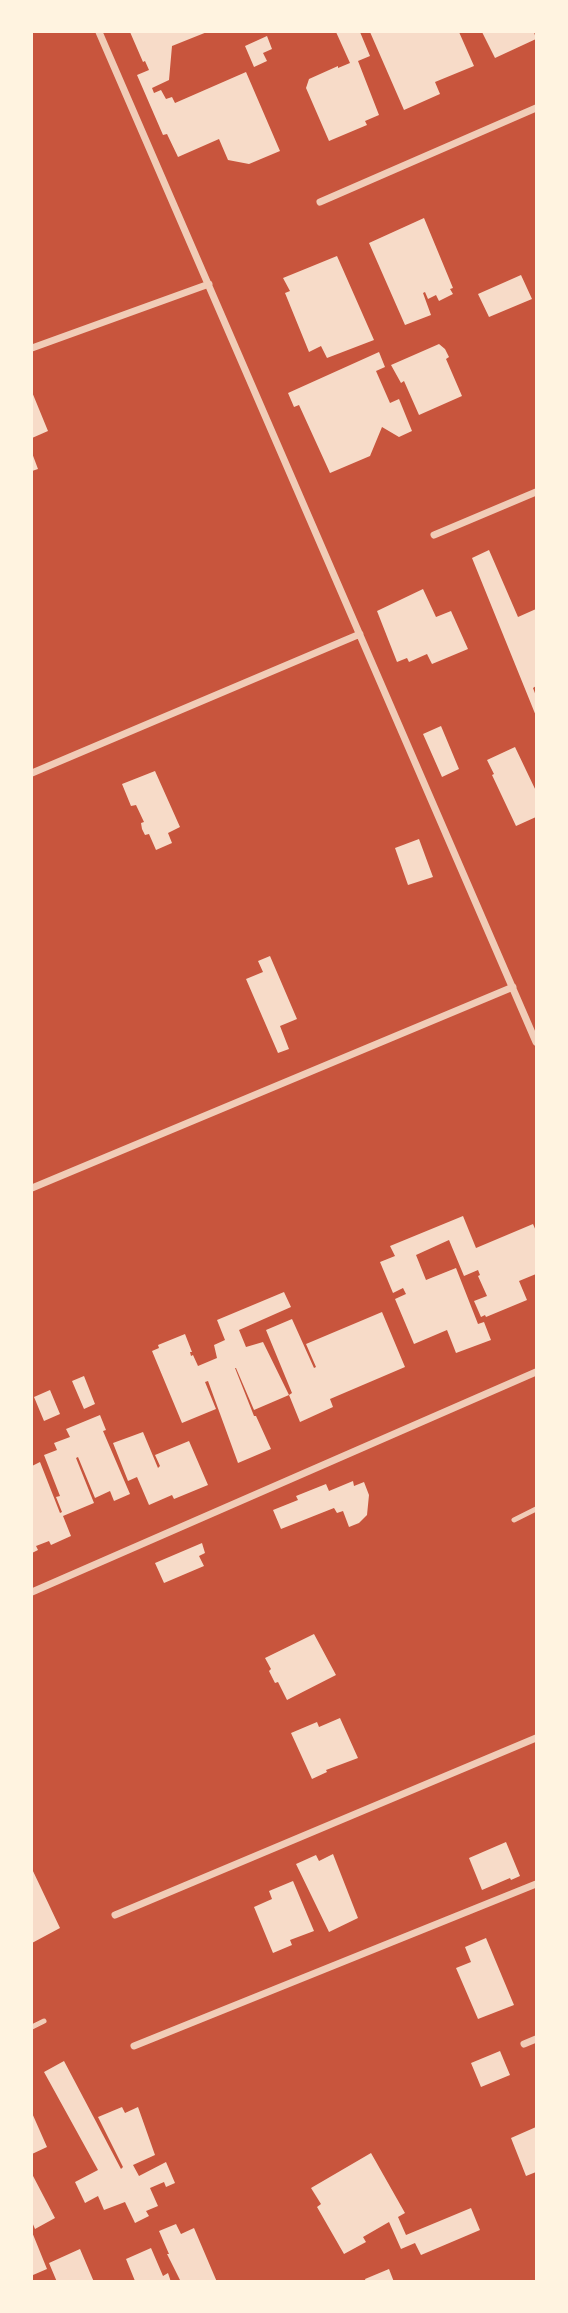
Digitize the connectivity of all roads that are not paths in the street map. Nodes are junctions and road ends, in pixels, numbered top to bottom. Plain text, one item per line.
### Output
1 (99, 32) edge
2 (537, 107) edge
3 (320, 202) dead end
4 (208, 284) junction
5 (32, 348) edge
6 (537, 492) edge
7 (435, 535) dead end
8 (360, 634) junction
9 (32, 773) edge
10 (513, 987) junction
11 (537, 1042) edge
12 (32, 1188) edge
13 (537, 1372) edge
14 (537, 1509) edge
15 (514, 1520) dead end
16 (32, 1592) edge
17 (537, 1738) edge
18 (537, 1884) edge
19 (115, 1915) dead end
20 (44, 2021) dead end
21 (32, 2027) edge
22 (537, 2039) edge
23 (524, 2044) dead end
24 (134, 2046) dead end

1 - 4 street
2 - 3 street
4 - 5 street
4 - 8 street
6 - 7 street
8 - 9 street
8 - 10 street
10 - 11 street
10 - 12 street
13 - 16 street
14 - 15 lane
17 - 19 street
18 - 24 street
20 - 21 lane
22 - 23 street

